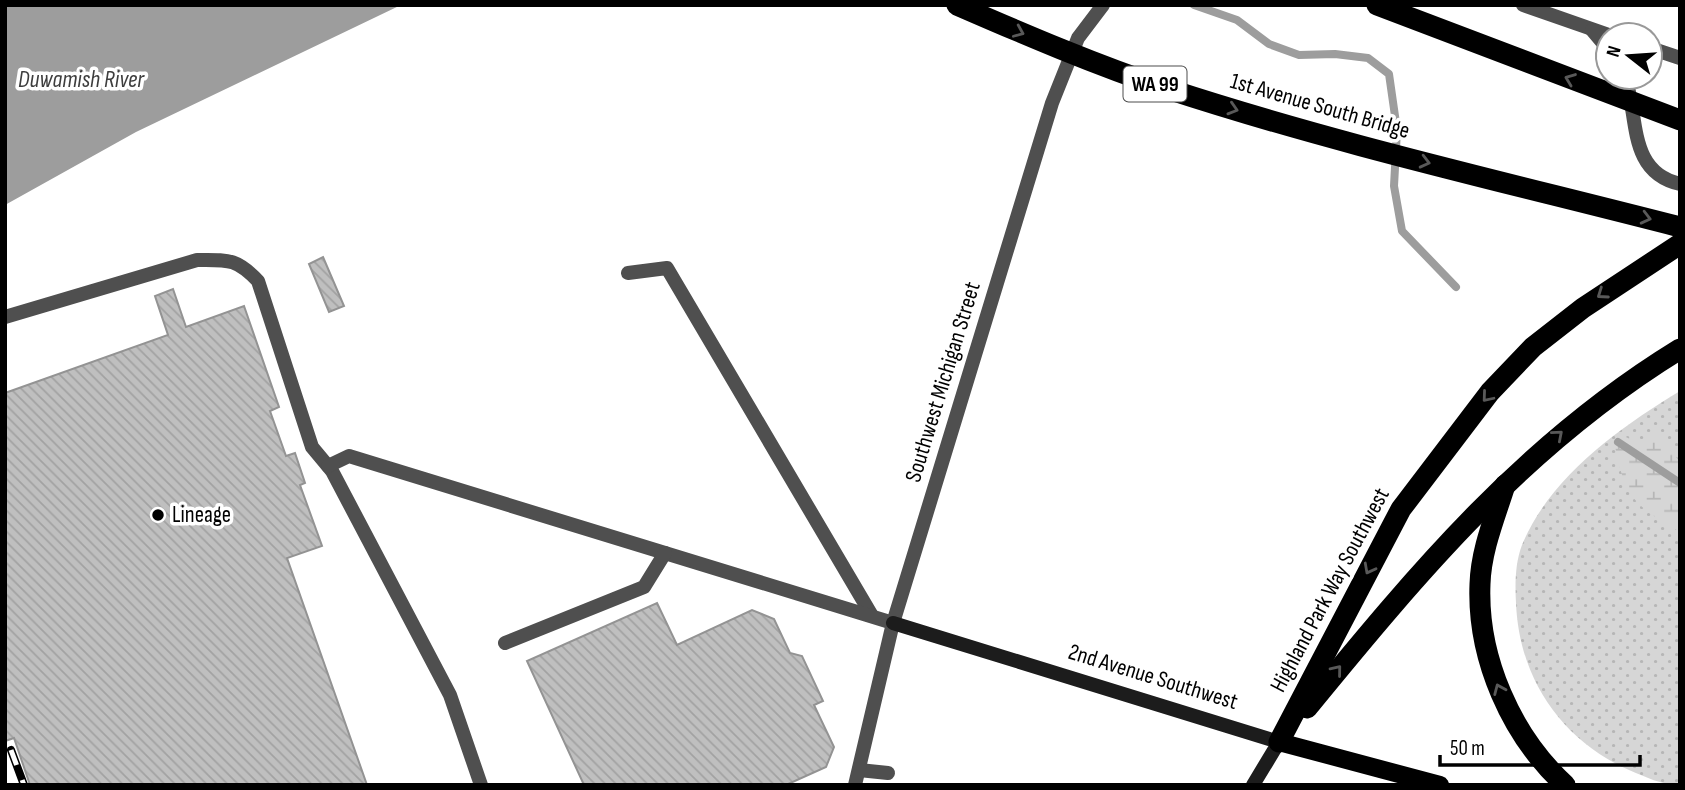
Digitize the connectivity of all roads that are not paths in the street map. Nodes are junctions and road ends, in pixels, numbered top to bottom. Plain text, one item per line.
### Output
1 (957, 5) edge
2 (1103, 5) edge
3 (1377, 5) edge
4 (1523, 5) edge
5 (1591, 29) junction
6 (1594, 30) edge
7 (1594, 33) edge
8 (1627, 91) edge
9 (1680, 120) edge
10 (1680, 184) edge
11 (1680, 227) edge
12 (1680, 243) edge
13 (628, 272) dead end
14 (5, 317) edge
15 (1680, 349) edge
16 (328, 466) junction
17 (1507, 480) junction
18 (665, 552) junction
19 (871, 614) junction
20 (893, 623) junction
21 (505, 643) dead end
22 (1279, 742) junction
23 (859, 770) junction
24 (888, 774) dead end
25 (481, 785) edge
26 (855, 785) edge
27 (1253, 785) edge
28 (1440, 785) edge
29 (1565, 785) edge

1 -> 11 highway, 1st Avenue South Bridge / WA 99
2 - 20 street, Southwest Michigan Street
9 -> 3 highway
4 - 5 street
5 - 6 street
5 - 7 street
8 - 10 street
12 -> 22 highway, Highland Park Way Southwest
13 - 19 street
14 - 16 street
17 -> 15 highway, Highland Park Way Southwest
16 - 18 street
16 - 25 street
22 -> 17 highway, Highland Park Way Southwest
29 -> 17 highway
18 - 19 street
18 - 21 street
19 - 20 street
20 - 22 street, 2nd Avenue Southwest
20 - 23 street, Southwest Michigan Street
22 - 27 street, Highland Park Way Southwest
22 - 28 main road, 2nd Avenue Southwest
23 - 24 street
23 - 26 street, Southwest Michigan Street

